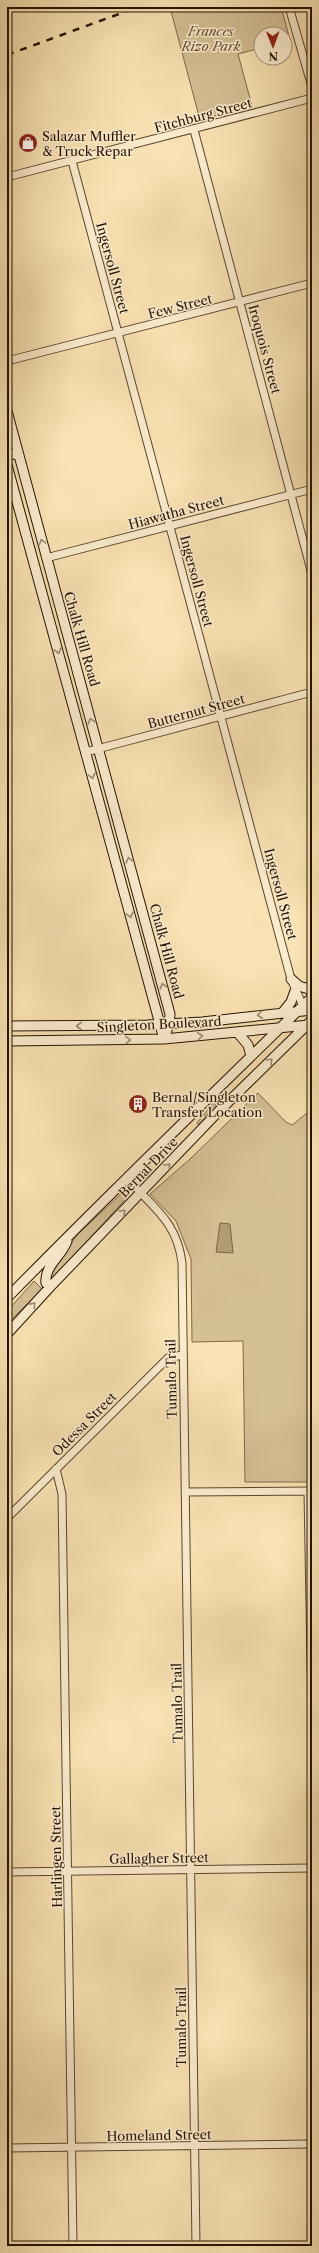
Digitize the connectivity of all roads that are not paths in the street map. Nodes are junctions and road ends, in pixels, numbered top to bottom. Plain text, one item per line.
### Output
1 (289, 7) edge
2 (312, 87) edge
3 (312, 98) edge
4 (194, 130) junction
5 (72, 161) junction
6 (7, 177) edge
7 (312, 283) edge
8 (240, 303) junction
9 (118, 334) junction
10 (7, 361) edge
11 (7, 411) edge
12 (18, 453) junction
13 (7, 456) edge
14 (7, 464) edge
15 (312, 488) edge
16 (291, 494) junction
17 (170, 526) junction
18 (46, 558) junction
19 (312, 574) edge
20 (56, 594) junction
21 (43, 598) junction
22 (63, 621) junction
23 (50, 624) junction
24 (312, 692) edge
25 (222, 717) junction
26 (99, 749) junction
27 (86, 752) junction
28 (291, 979) junction
29 (312, 990) edge
30 (295, 991) junction
31 (312, 997) edge
32 (300, 1009) junction
33 (312, 1010) edge
34 (283, 1012) junction
35 (311, 1023) edge
36 (160, 1024) junction
37 (169, 1024) junction
38 (7, 1026) edge
39 (282, 1027) junction
40 (237, 1032) junction
41 (164, 1039) junction
42 (7, 1041) edge
43 (251, 1056) junction
44 (127, 1178) junction
45 (141, 1194) junction
46 (70, 1234) junction
47 (50, 1287) junction
48 (7, 1298) edge
49 (7, 1334) edge
50 (182, 1355) junction
51 (56, 1469) junction
52 (310, 1491) edge
53 (185, 1492) junction
54 (7, 1518) edge
55 (312, 1719) edge
56 (312, 1868) edge
57 (191, 1869) junction
58 (68, 1871) junction
59 (7, 1872) edge
60 (312, 2144) edge
61 (194, 2146) junction
62 (7, 2148) edge
63 (71, 2148) junction
64 (73, 2246) edge
65 (196, 2246) edge

1 - 2 street
3 - 4 street, Fitchburg Street
4 - 5 street, Fitchburg Street
4 - 8 street, Iroquois Street
5 - 6 street, Fitchburg Street
5 - 9 street, Ingersoll Street
7 - 8 street, Few Street
8 - 9 street, Few Street
8 - 16 street, Iroquois Street
9 - 10 street, Few Street
9 - 17 street, Ingersoll Street
11 - 12 street, Chalk Hill Road
12 - 13 street
18 -> 12 street, Chalk Hill Road
14 - 21 street, Chalk Hill Road
15 - 16 street, Hiawatha Street
16 - 17 street, Hiawatha Street
16 - 19 street, Iroquois Street
17 - 18 street, Hiawatha Street
17 - 25 street, Ingersoll Street
18 - 20 street, Chalk Hill Road
20 - 21 street
20 - 22 street, Chalk Hill Road
21 - 23 street, Chalk Hill Road
22 - 23 street
26 -> 22 street, Chalk Hill Road
23 -> 27 street, Chalk Hill Road
24 - 25 street, Butternut Street
25 - 26 street, Butternut Street
25 - 28 street, Ingersoll Street
26 - 27 street, Butternut Street
37 -> 26 street, Chalk Hill Road
27 -> 36 street, Chalk Hill Road
28 - 29 street
28 - 30 street, Ingersoll Street
30 - 32 street, Ingersoll Street
30 - 34 street
31 - 32 street, Bernal Drive
32 - 33 street, Singleton Boulevard
32 - 34 street, Singleton Boulevard
32 - 39 street, Bernal Drive
34 -> 37 street, Singleton Boulevard
35 - 39 street, Singleton Boulevard
45 -> 35 street, Bernal Drive
36 - 37 street, Singleton Boulevard
36 -> 38 street, Singleton Boulevard
36 - 41 street, Chalk Hill Road
37 - 41 street, Chalk Hill Road
39 - 40 street, Singleton Boulevard
39 - 43 street, Bernal Drive
41 -> 40 street, Singleton Boulevard
40 - 43 street
42 -> 41 street, Singleton Boulevard
43 - 44 street, Bernal Drive
44 - 45 street, Tumalo Trail
44 - 46 street, Bernal Drive
47 -> 45 street, Bernal Drive
45 - 50 street, Tumalo Trail
46 - 47 street
46 - 48 street, Bernal Drive
49 -> 47 street, Bernal Drive
50 - 51 street, Odessa Street
50 - 53 street, Tumalo Trail
51 - 54 street, Odessa Street
51 - 58 street, Harlingen Street
52 - 53 street
52 - 55 street
53 - 57 street, Tumalo Trail
56 - 57 street, Gallagher Street
57 - 58 street, Gallagher Street
57 - 61 street, Tumalo Trail
58 - 59 street, Gallagher Street
58 - 63 street, Harlingen Street
60 - 61 street, Homeland Street
61 - 63 street, Homeland Street
61 - 65 street, Tumalo Trail
62 - 63 street, Homeland Street
63 - 64 street, Harlingen Street

